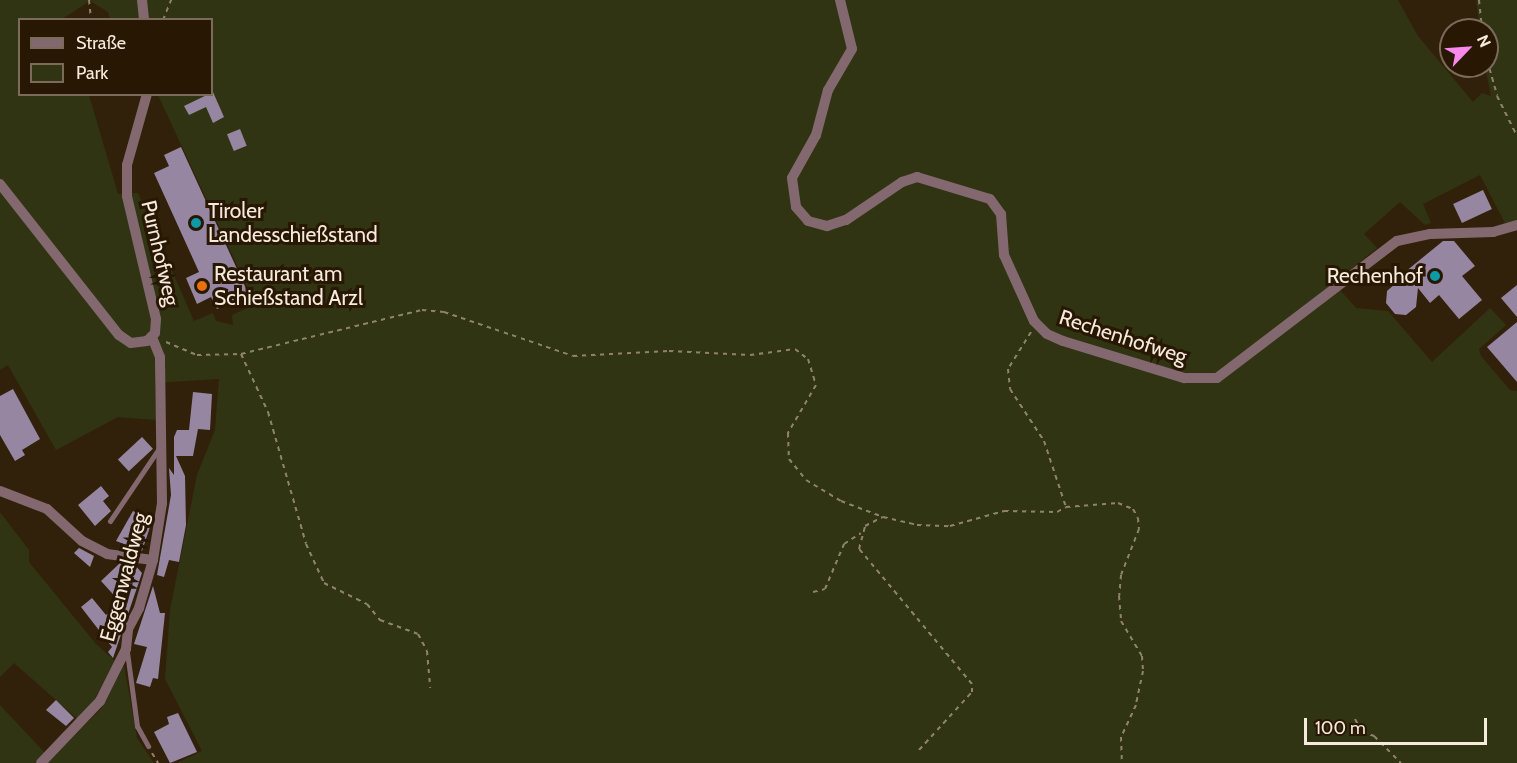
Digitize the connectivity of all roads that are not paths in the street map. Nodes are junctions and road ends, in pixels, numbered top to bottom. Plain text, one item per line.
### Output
1 (142, 0) edge
2 (840, 0) edge
3 (144, 18) edge
4 (146, 96) edge
5 (0, 184) edge
6 (1517, 225) edge
7 (152, 337) junction
8 (161, 446) junction
9 (0, 491) edge
10 (110, 521) dead end
11 (153, 560) junction
12 (126, 649) junction
13 (148, 746) road end
14 (41, 763) edge

1 - 3 street
2 - 6 street, Rechenhofweg
4 - 7 street, Purnhofweg
5 - 7 street, Purnhofweg
7 - 8 street, Eggenwaldweg
8 - 10 lane
8 - 11 street, Eggenwaldweg
9 - 11 street
11 - 12 street, Eggenwaldweg
12 - 13 lane
12 - 14 street, Eggenwaldweg

